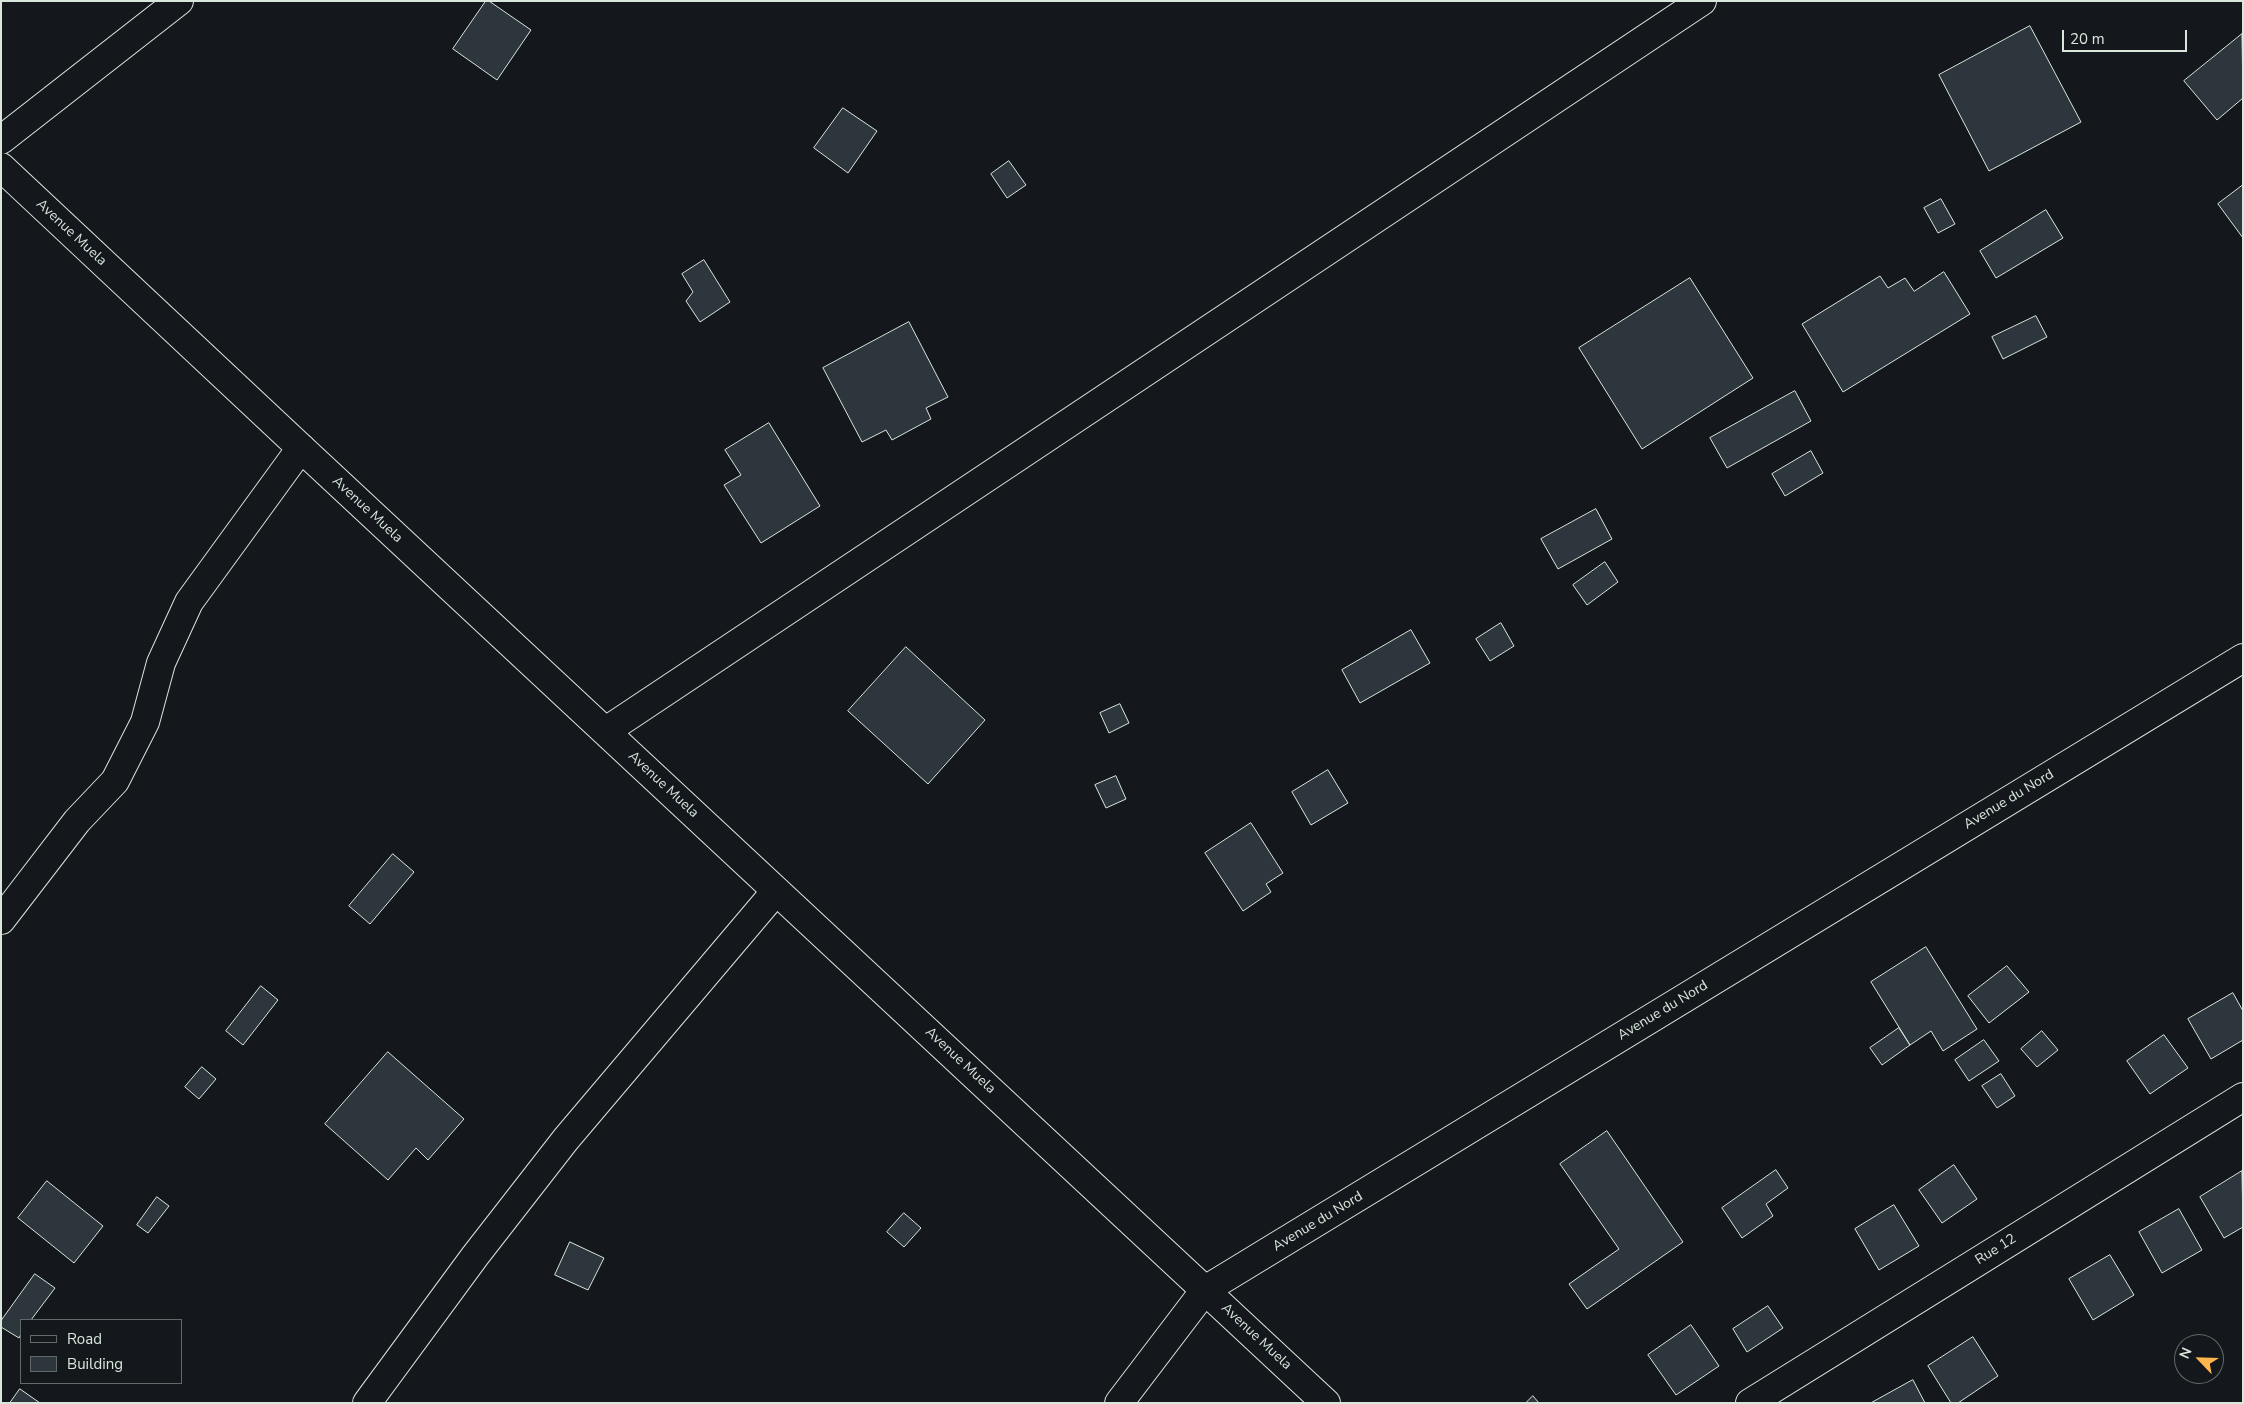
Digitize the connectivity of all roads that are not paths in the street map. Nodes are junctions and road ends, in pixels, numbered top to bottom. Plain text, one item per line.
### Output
1 (179, 1) edge
2 (1702, 1) edge
3 (1, 140) edge
4 (1, 167) edge
5 (301, 448) junction
6 (2243, 658) edge
7 (606, 731) junction
8 (776, 891) junction
9 (1, 920) edge
10 (2243, 1097) edge
11 (1205, 1290) junction
12 (367, 1403) edge
13 (1119, 1403) edge
14 (1326, 1403) edge
15 (1750, 1403) edge

1 - 3 street
2 - 7 street
4 - 5 street, Avenue Muela
5 - 7 street, Avenue Muela
5 - 9 street
6 - 11 street, Avenue du Nord
7 - 8 street, Avenue Muela
8 - 11 street, Avenue Muela
8 - 12 street
10 - 15 street, Rue 12
11 - 13 street, Avenue du Nord
11 - 14 street, Avenue Muela

